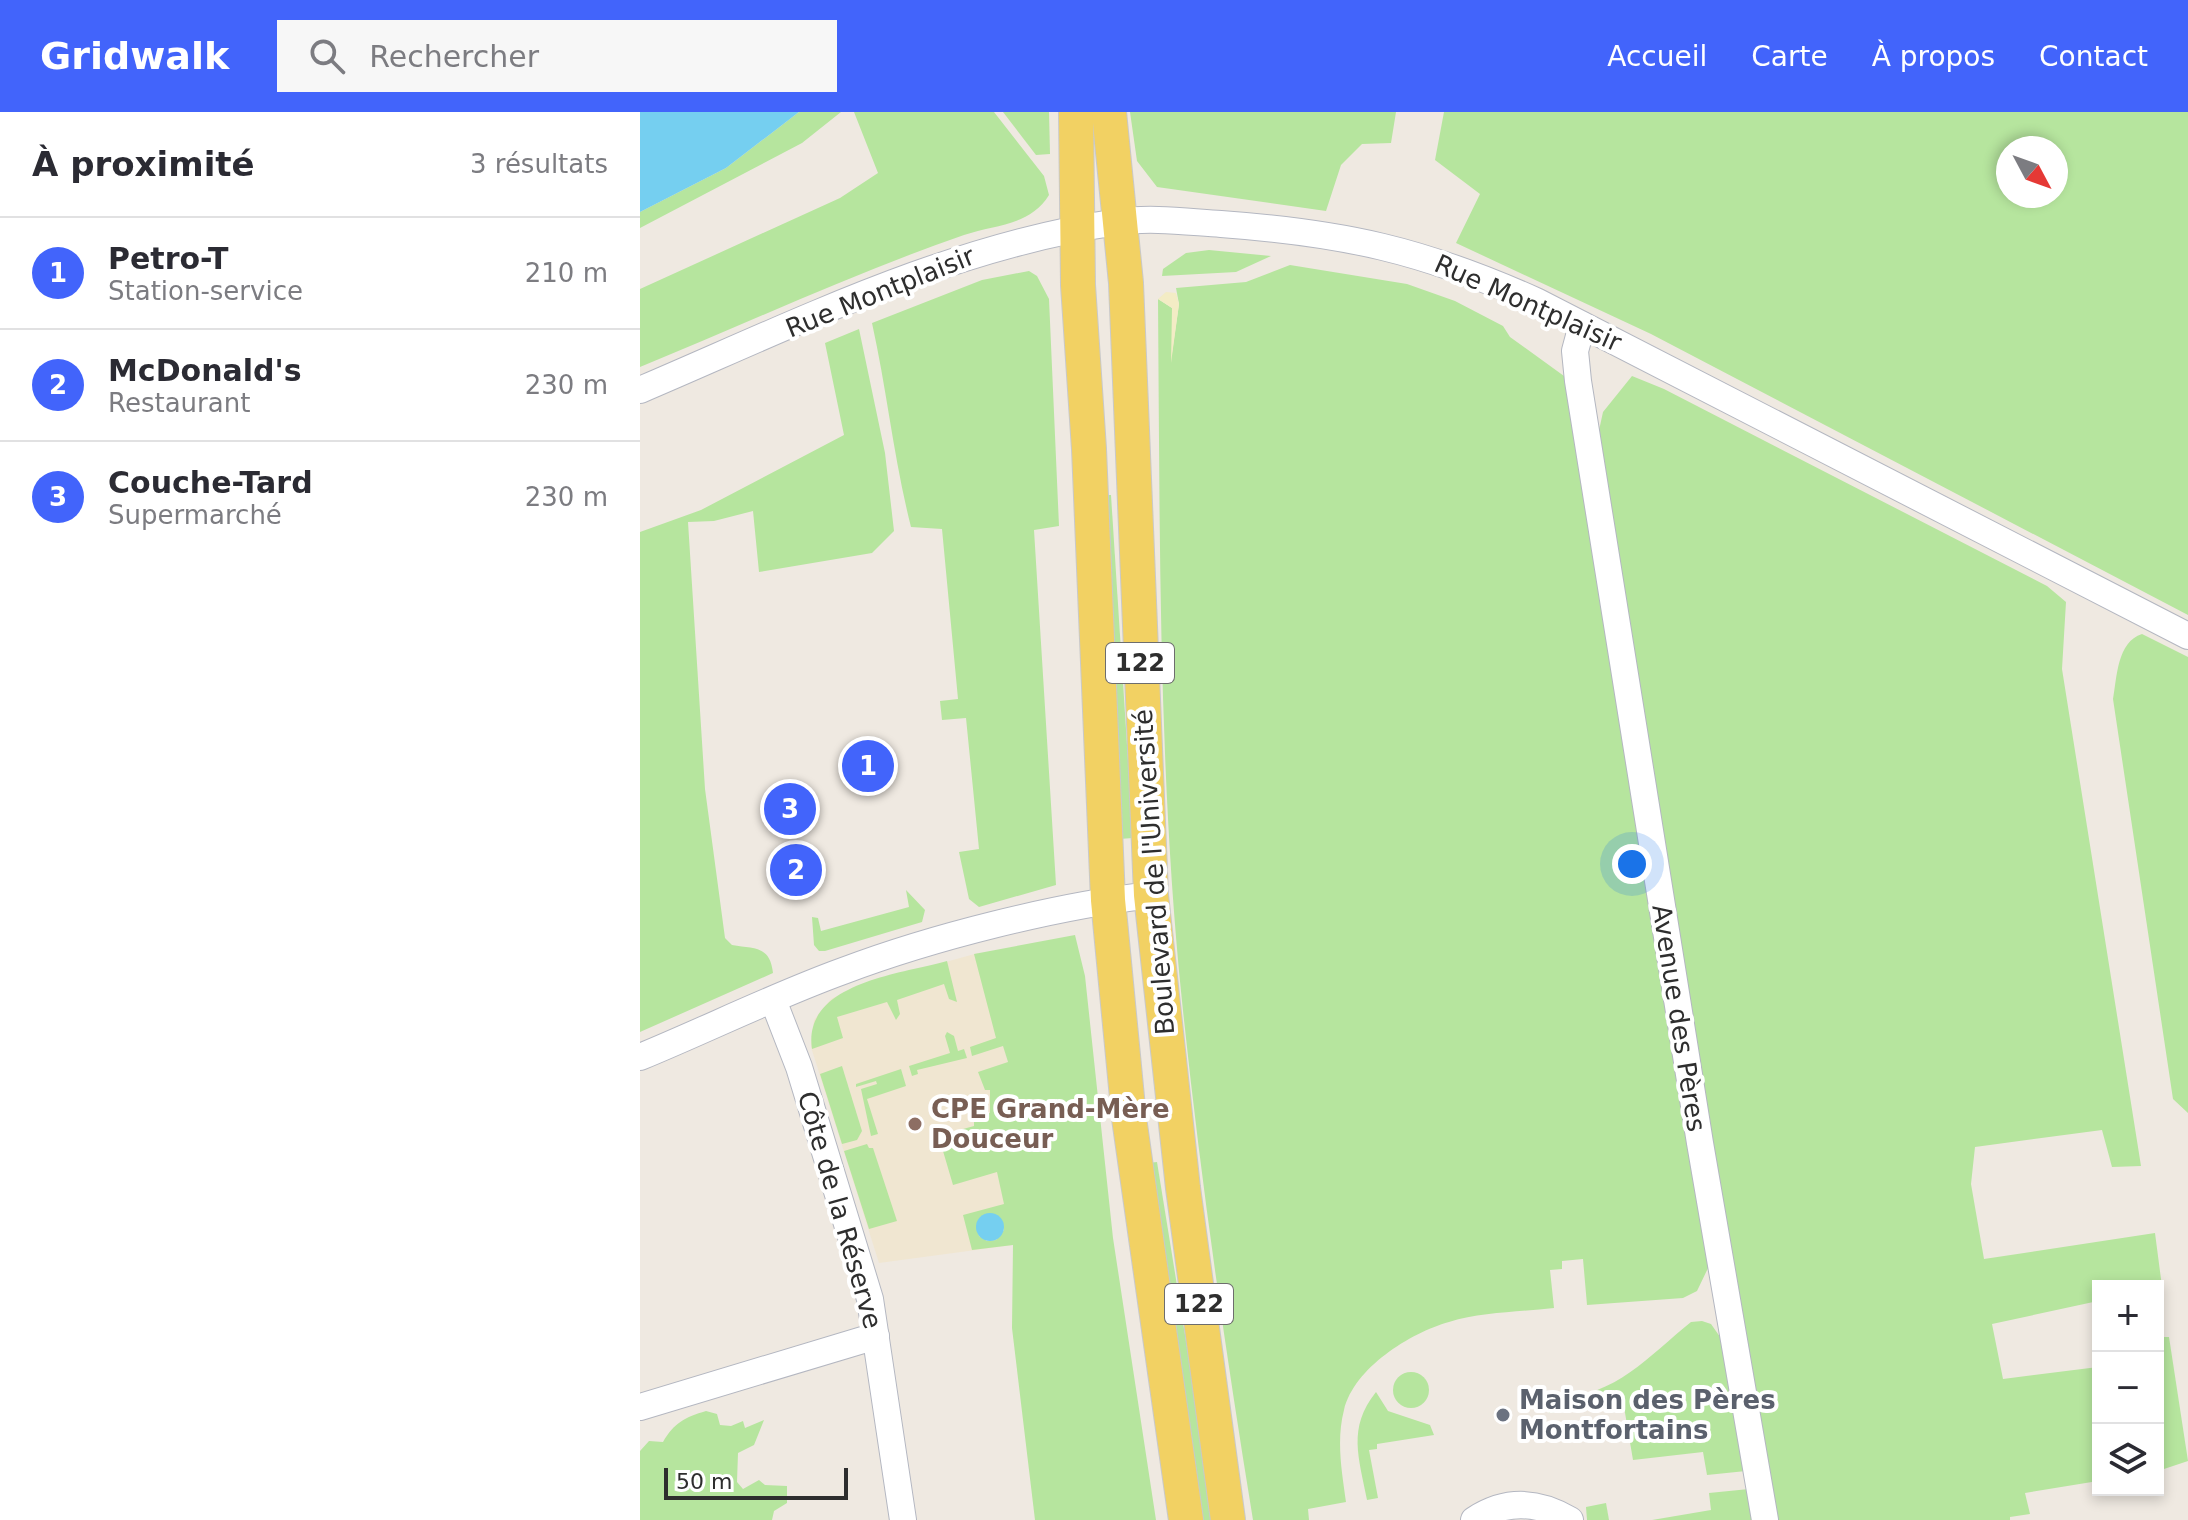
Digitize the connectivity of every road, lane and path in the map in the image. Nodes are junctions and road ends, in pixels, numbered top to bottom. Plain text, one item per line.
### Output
1 (1076, 112) edge
2 (1109, 112) edge
3 (1121, 222) junction
4 (1078, 230) junction
5 (1582, 325) junction
6 (640, 390) edge
7 (2188, 636) edge
8 (1151, 895) junction
9 (1108, 900) junction
10 (773, 1000) junction
11 (640, 1057) edge
12 (876, 1336) junction
13 (640, 1407) edge
14 (903, 1520) edge
15 (1186, 1520) edge
16 (1228, 1520) edge
17 (1474, 1520) edge
18 (1570, 1520) edge
19 (1765, 1520) edge

1 - 4 main road, Boulevard de l'Université
2 - 3 main road, 122
3 - 4 street, Rue Montplaisir
3 - 5 street, Rue Montplaisir
3 - 8 main road, Boulevard de l'Université / 122
4 - 6 street, Rue Montplaisir
4 - 9 main road, Boulevard de l'Université
5 - 7 street, Rue Montplaisir
5 - 19 street, Avenue des Pères
8 - 9 street
8 - 16 main road, Boulevard de l'Université / 122
9 - 10 street
9 - 15 main road, Boulevard de l'Université
10 - 11 street
10 - 12 street, Côte de la Réserve
12 - 13 street
12 - 14 street, Côte de la Réserve
17 - 18 street

